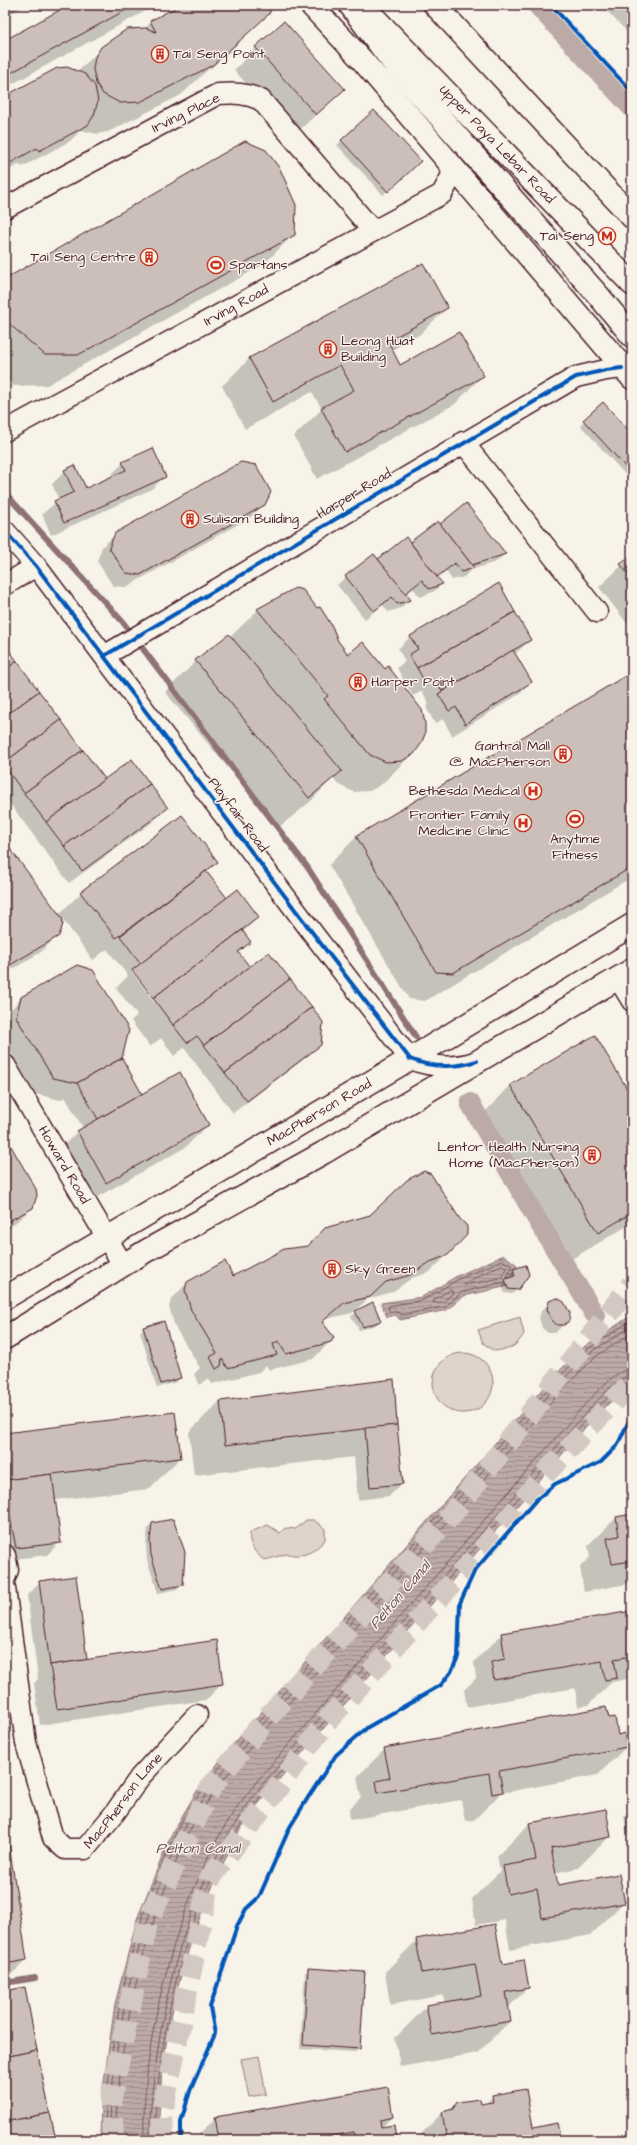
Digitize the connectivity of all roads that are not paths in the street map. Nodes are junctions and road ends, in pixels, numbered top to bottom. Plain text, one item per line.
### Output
1 (310, 5) edge
2 (350, 5) edge
3 (362, 5) edge
4 (435, 5) edge
5 (452, 167) junction
6 (5, 208) edge
7 (632, 217) edge
8 (374, 231) junction
9 (632, 284) edge
10 (632, 336) edge
11 (627, 373) edge
12 (5, 431) edge
13 (463, 442) junction
14 (5, 531) edge
15 (5, 555) edge
16 (36, 566) junction
17 (7, 581) edge
18 (597, 612) dead end
19 (104, 656) junction
20 (632, 925) edge
21 (625, 974) edge
22 (632, 1001) edge
23 (410, 1059) junction
24 (477, 1061) junction
25 (5, 1065) edge
26 (107, 1238) junction
27 (122, 1265) junction
28 (5, 1298) edge
29 (5, 1338) edge
30 (5, 1555) edge
31 (5, 1578) edge
32 (5, 1596) edge
33 (196, 1715) dead end

1 - 5 main road
2 - 10 main road
3 - 9 main road, Upper Paya Lebar Road
4 - 7 main road
5 - 8 street, Irving Road
5 - 11 main road
6 - 8 street, Irving Place
8 - 12 street, Irving Road
11 - 13 street, Harper Road
13 - 18 street
13 - 19 street, Harper Road
14 - 16 street, Playfair Road
15 - 16 street
16 - 17 street
16 - 19 street, Playfair Road
19 - 23 street, Playfair Road
20 - 23 main road, MacPherson Road
21 - 22 street
21 - 24 main road
23 - 24 street
23 - 26 main road, MacPherson Road
24 - 27 main road
25 - 26 street, Howard Road
26 - 27 street, Howard Road
26 - 28 main road, MacPherson Road
27 - 29 main road
30 - 31 street
32 - 33 street, MacPherson Lane

